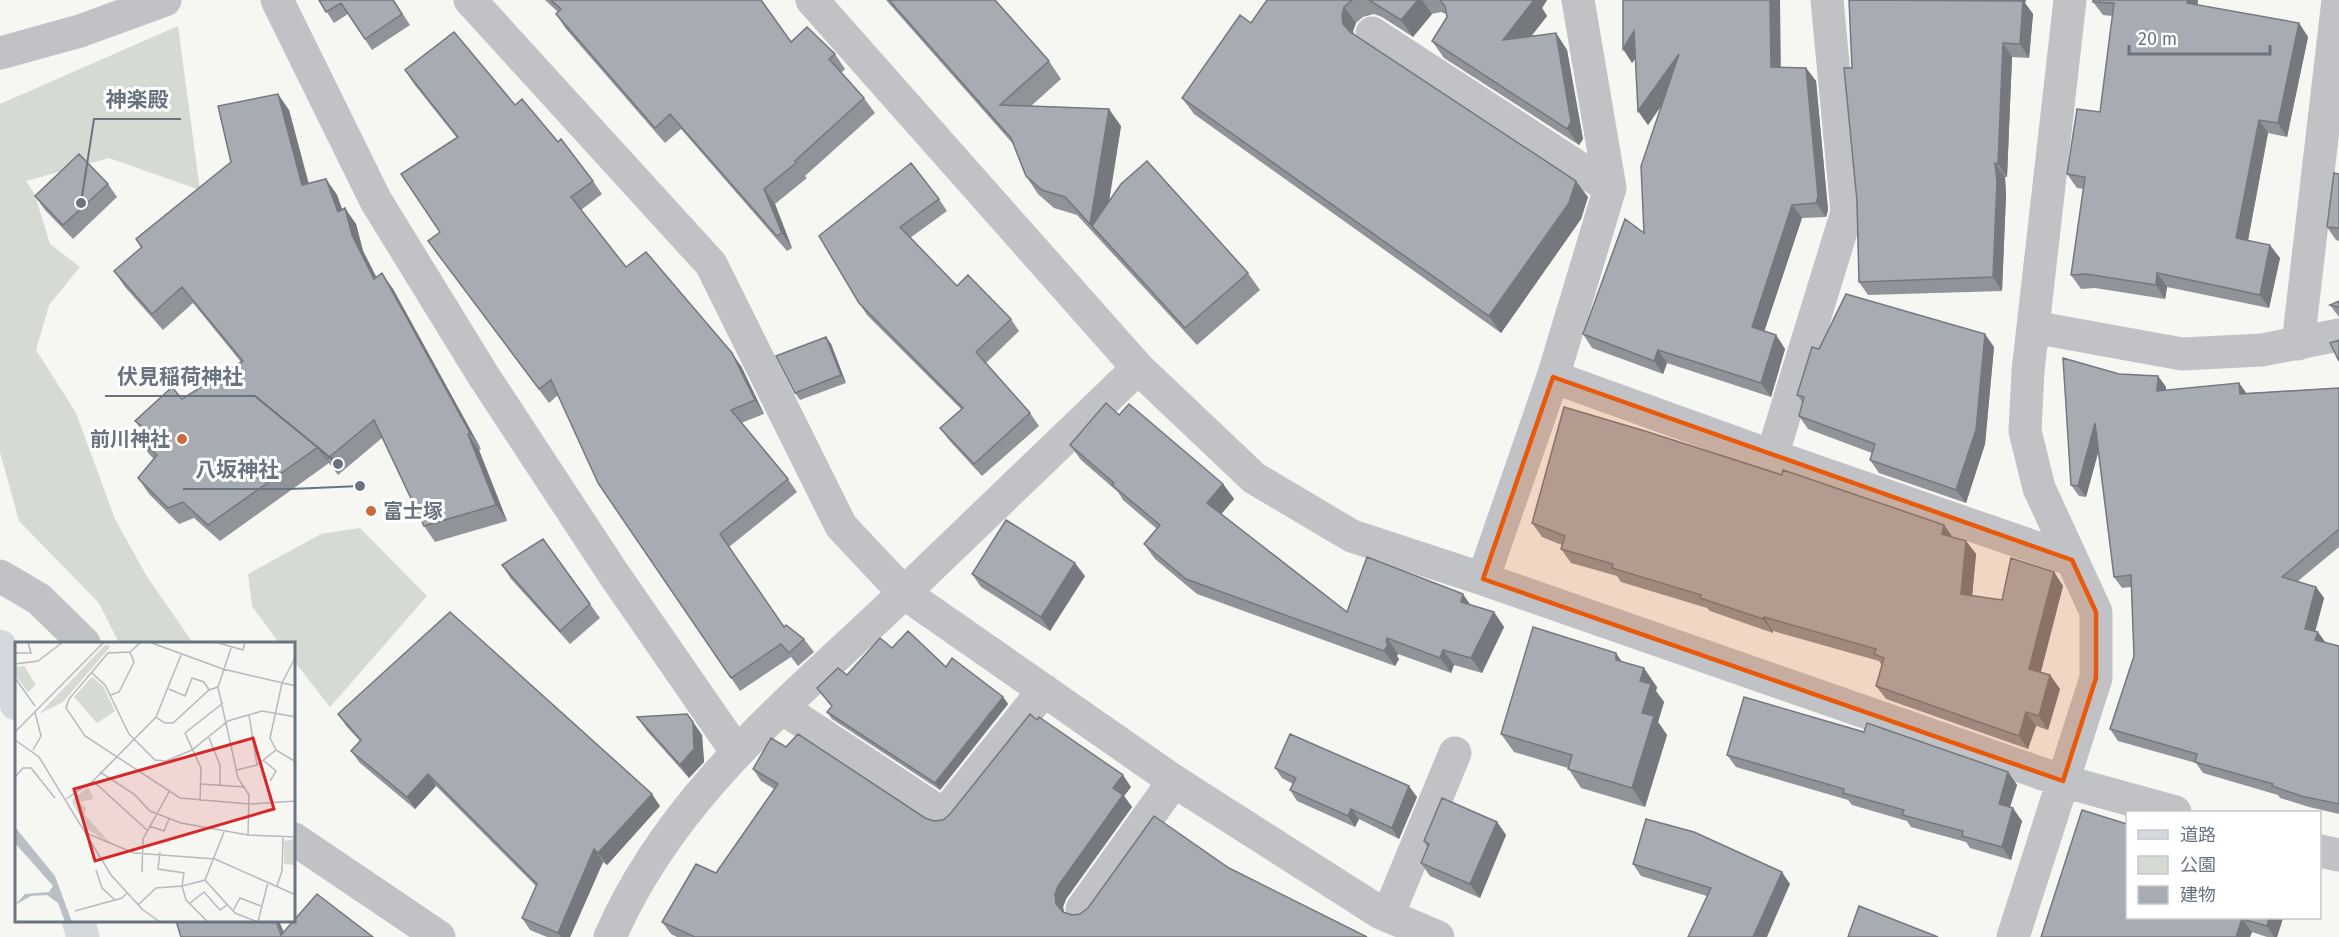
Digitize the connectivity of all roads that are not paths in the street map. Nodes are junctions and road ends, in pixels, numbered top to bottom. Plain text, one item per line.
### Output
1 (165, 0) edge
2 (277, 0) edge
3 (470, 0) edge
4 (812, 0) edge
5 (1578, 0) edge
6 (1827, 0) edge
7 (2070, 0) edge
8 (2338, 0) edge
9 (110, 10) edge
10 (1371, 33) dead end
11 (0, 53) edge
12 (1610, 188) junction
13 (2033, 327) junction
14 (2339, 335) edge
15 (2298, 344) junction
16 (1138, 368) junction
17 (1553, 377) junction
18 (1772, 456) junction
19 (2072, 560) junction
20 (0, 576) edge
21 (1483, 579) junction
22 (904, 593) junction
23 (83, 642) edge
24 (0, 646) edge
25 (1044, 690) junction
26 (15, 700) edge
27 (782, 708) junction
28 (736, 751) junction
29 (1455, 753) dead end
30 (1174, 781) junction
31 (2063, 781) junction
32 (2168, 811) edge
33 (296, 840) edge
34 (2321, 851) edge
35 (2339, 855) edge
36 (1082, 909) edge
37 (1388, 915) junction
38 (78, 922) edge
39 (83, 937) edge
40 (439, 937) edge
41 (610, 937) edge
42 (1438, 937) edge
43 (2013, 937) edge

1 - 9 street
2 - 28 street
3 - 22 street
4 - 16 street
5 - 12 street
6 - 18 street
7 - 13 street
8 - 15 street
9 - 11 street
10 - 12 street
12 - 17 street
13 - 15 street
13 - 19 street
14 - 15 street
16 - 21 street
16 - 22 street
17 - 18 street
17 - 21 street
18 - 19 street
19 - 31 street
20 - 23 street
21 - 31 street
22 - 25 street
22 - 27 street
24 - 26 main road
25 - 27 street
25 - 30 street
27 - 28 street
28 - 41 street
29 - 37 street
30 - 36 street
30 - 37 street
31 - 32 street
31 - 43 street
33 - 40 street
34 - 35 street
37 - 42 street
38 - 39 main road

